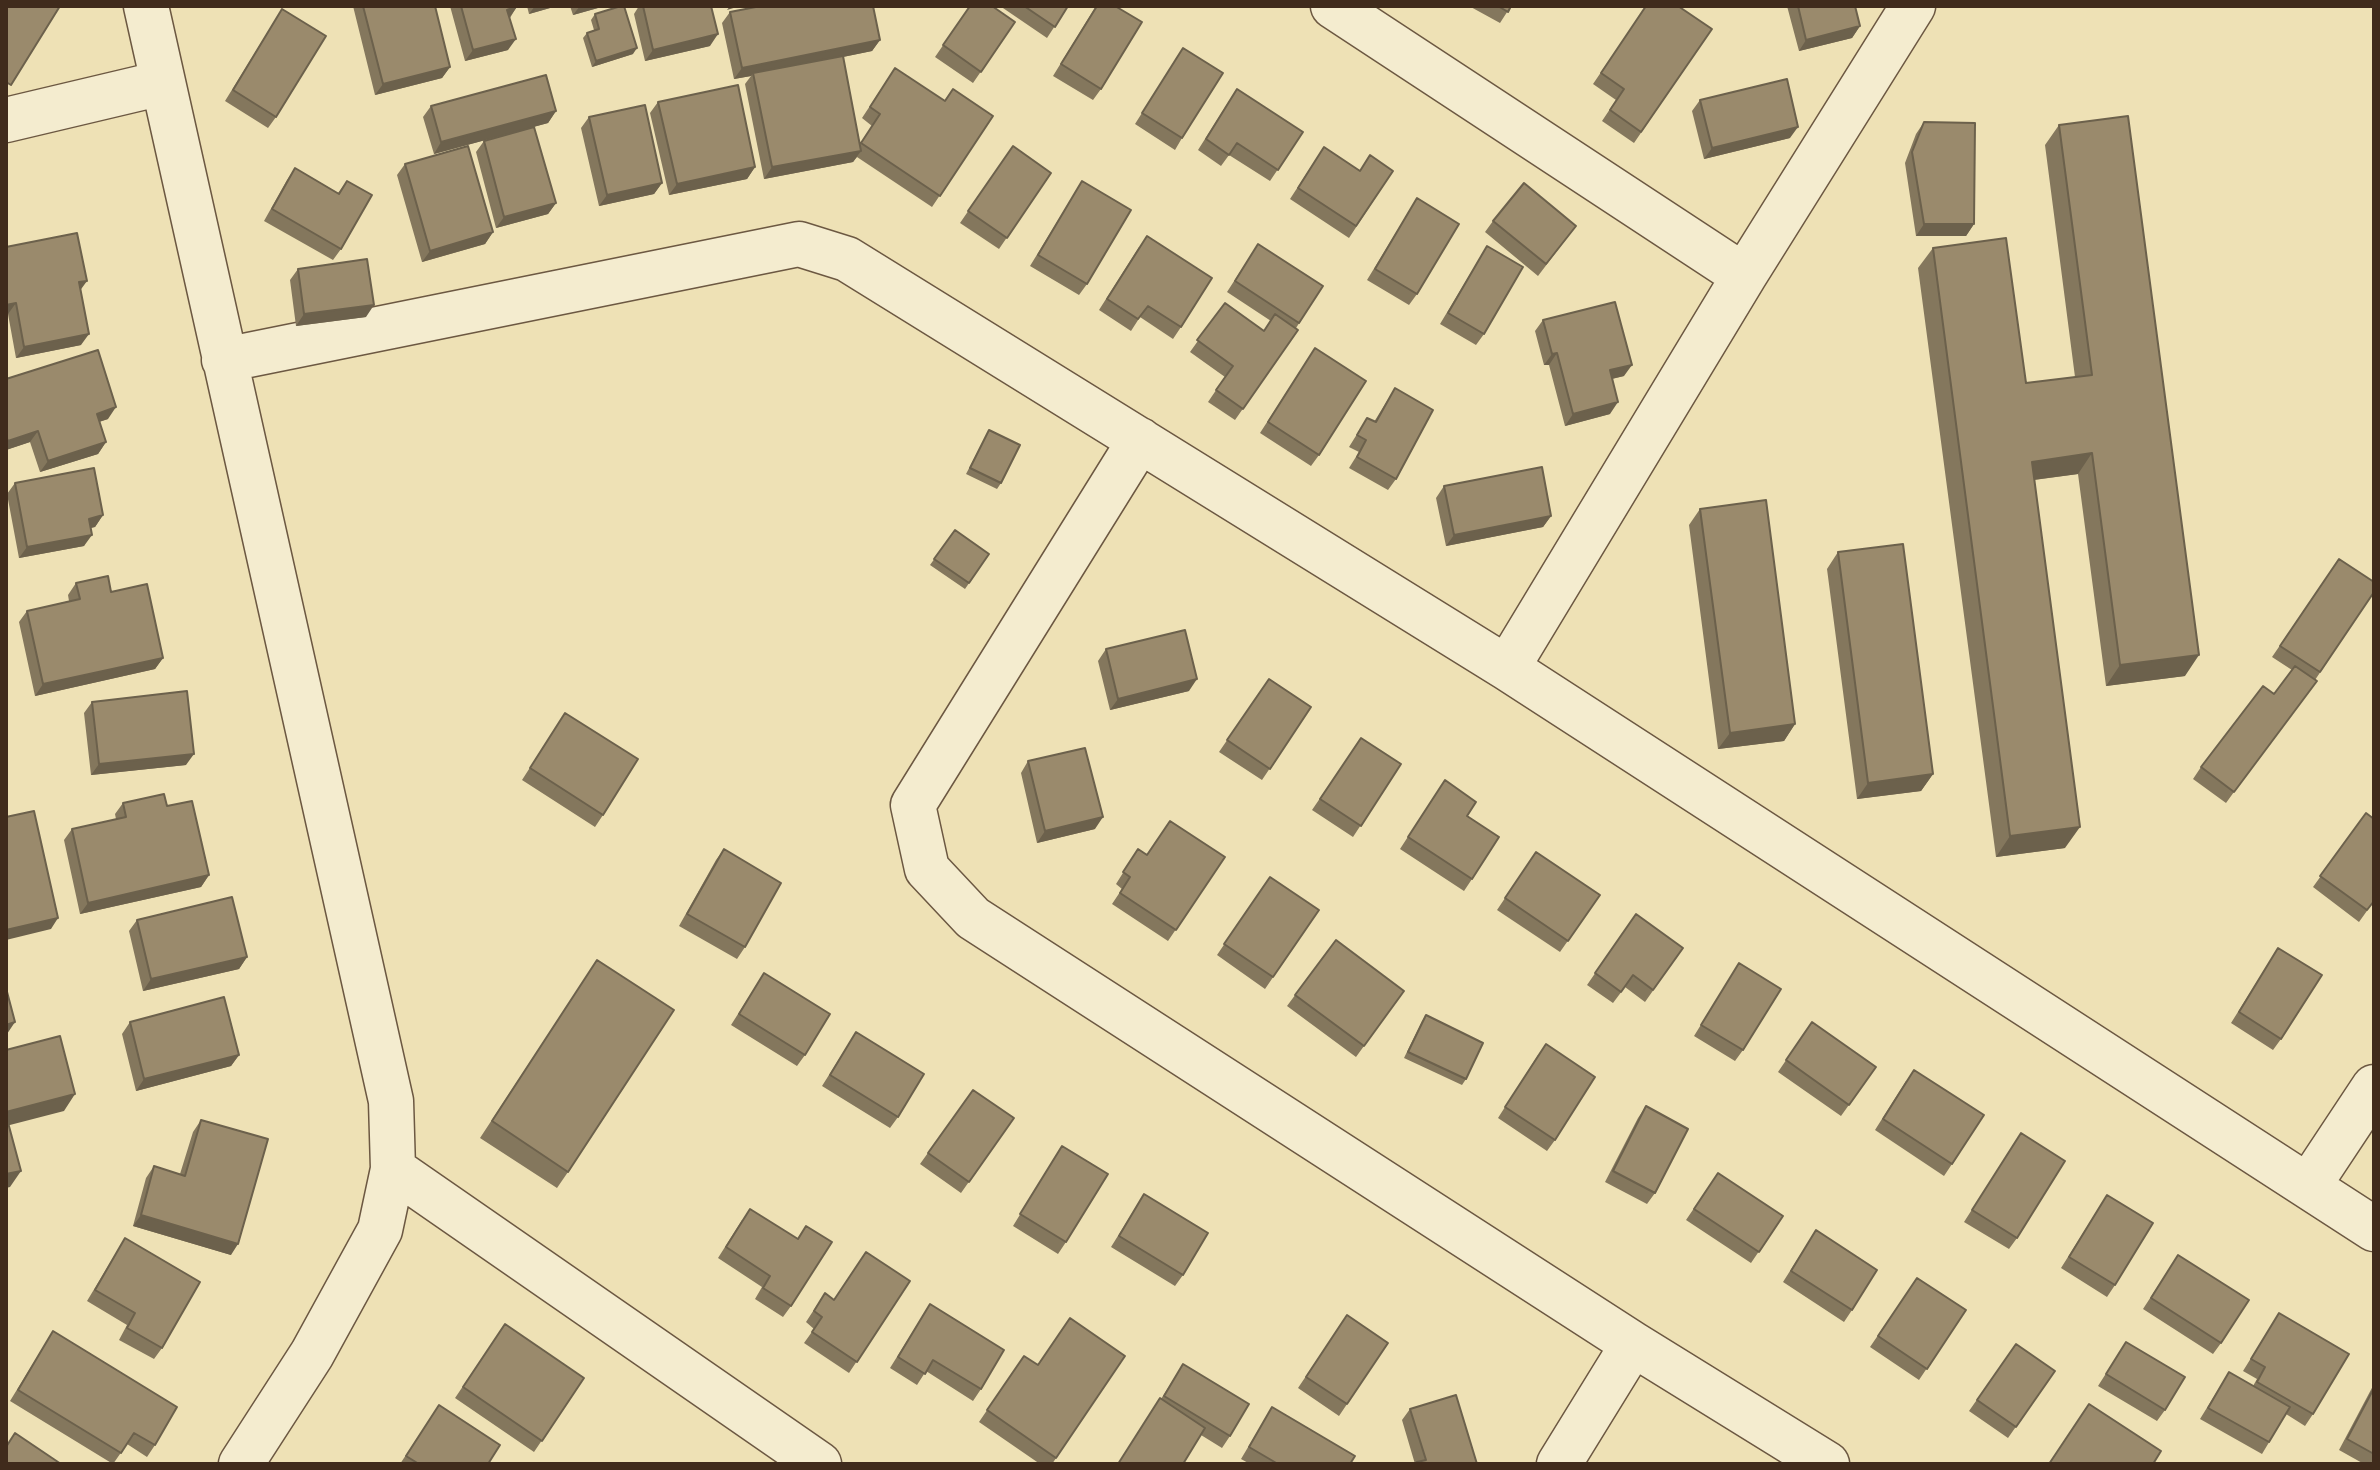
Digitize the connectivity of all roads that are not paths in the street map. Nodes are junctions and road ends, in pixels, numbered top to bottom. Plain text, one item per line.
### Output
1 (146, 6) edge
2 (1333, 6) edge
3 (1913, 6) edge
4 (162, 83) junction
5 (6, 120) edge
6 (1744, 276) junction
7 (224, 360) junction
8 (1140, 440) junction
9 (1507, 668) junction
10 (2374, 1087) edge
11 (393, 1169) junction
12 (2309, 1185) junction
13 (2374, 1229) edge
14 (1633, 1344) junction
15 (241, 1464) edge
16 (819, 1464) edge
17 (1559, 1464) edge
18 (1827, 1464) edge

1 - 4 street
2 - 6 street
3 - 6 street
4 - 5 street
4 - 7 street
6 - 9 street
7 - 8 street
7 - 11 street
8 - 9 street
8 - 14 street
9 - 12 street
10 - 12 street
11 - 15 street
11 - 16 street
12 - 13 street
14 - 17 street
14 - 18 street

